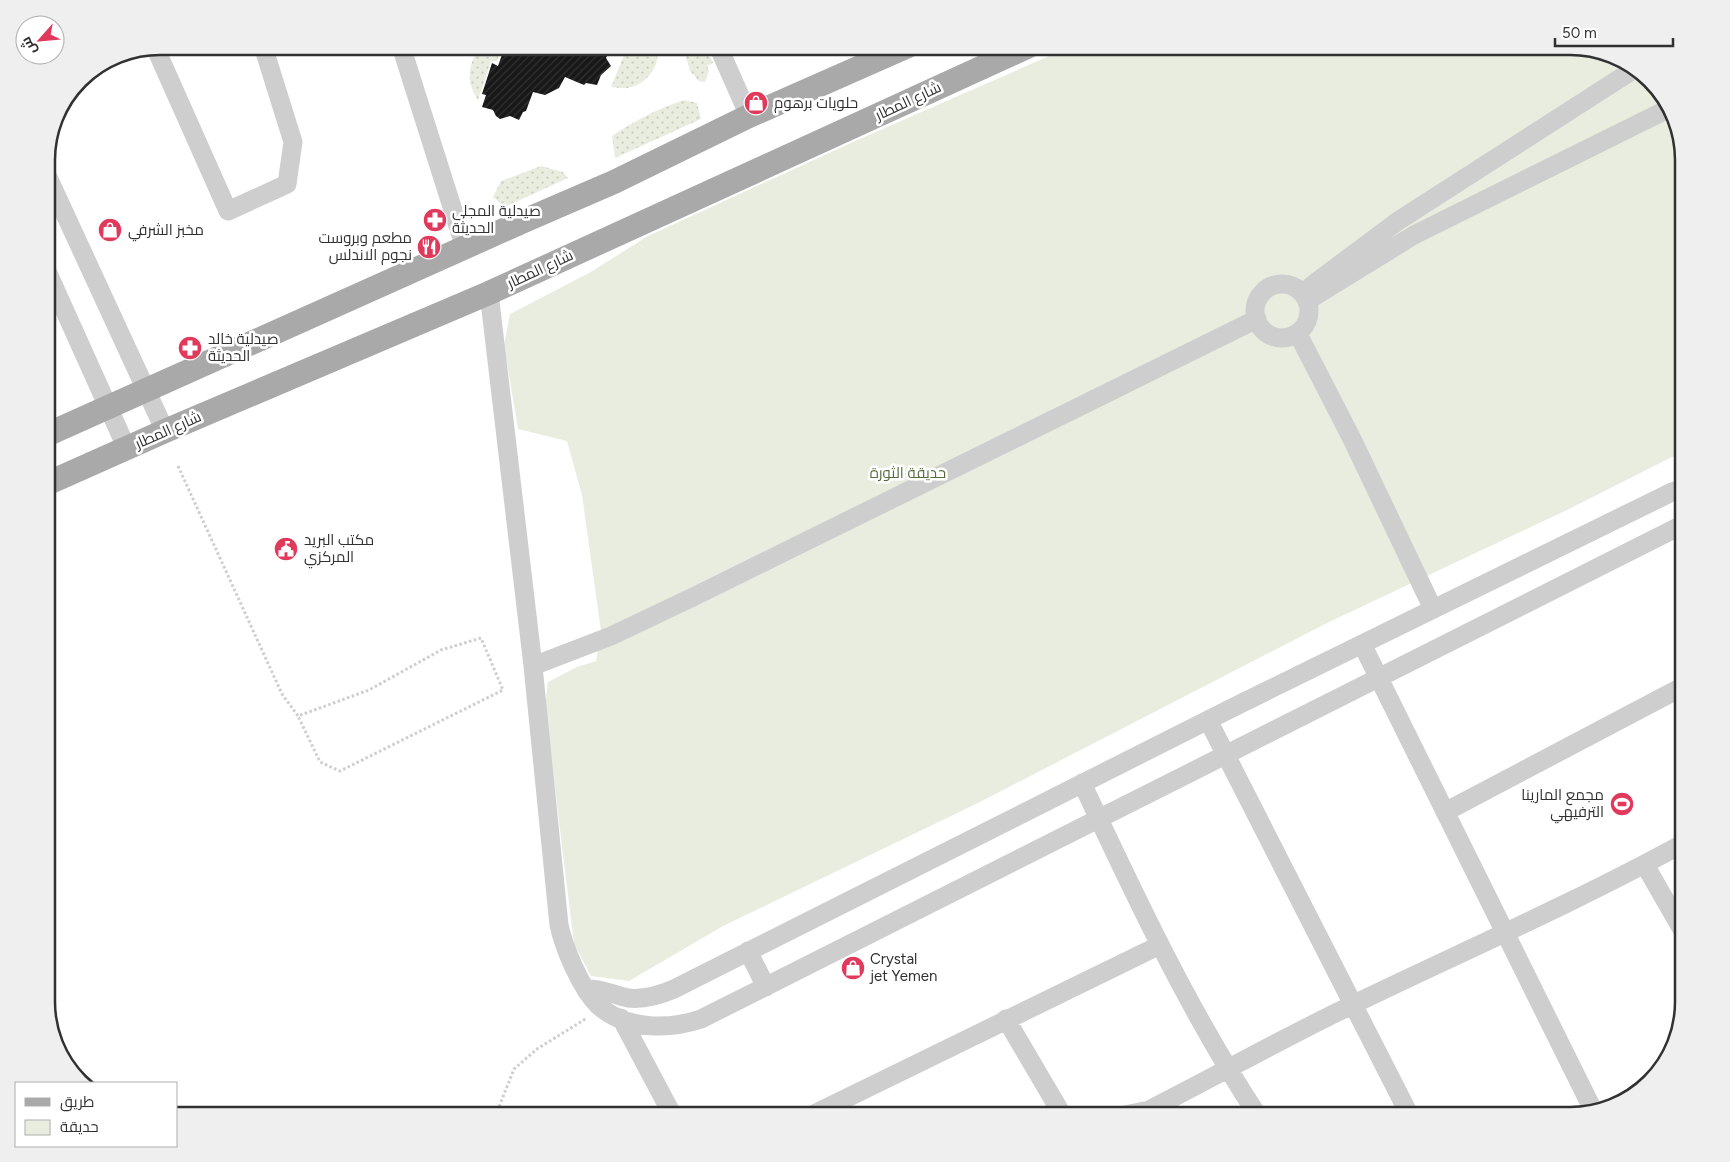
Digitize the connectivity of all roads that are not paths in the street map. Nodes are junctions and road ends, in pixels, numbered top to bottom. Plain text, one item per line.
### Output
1 (159, 55) edge
2 (266, 55) edge
3 (404, 55) edge
4 (722, 55) edge
5 (888, 55) edge
6 (1009, 55) edge
7 (1628, 73) edge
8 (1663, 112) edge
9 (749, 116) junction
10 (55, 193) edge
11 (465, 248) junction
12 (55, 290) edge
13 (489, 293) junction
14 (1305, 297) junction
15 (1257, 319) junction
16 (1298, 334) junction
17 (145, 390) junction
18 (108, 407) junction
19 (55, 431) edge
20 (165, 431) junction
21 (127, 449) junction
22 (55, 480) edge
23 (1675, 491) edge
24 (1675, 529) edge
25 (1433, 609) junction
26 (1362, 644) junction
27 (533, 666) junction
28 (1379, 679) junction
29 (1675, 691) edge
30 (1208, 720) junction
31 (1225, 756) junction
32 (1082, 783) junction
33 (1445, 812) junction
34 (1100, 820) junction
35 (1675, 848) edge
36 (1645, 864) junction
37 (1675, 917) edge
38 (1505, 934) junction
39 (1160, 945) junction
40 (748, 951) junction
41 (766, 987) junction
42 (586, 989) junction
43 (639, 998) junction
44 (1352, 1005) junction
45 (628, 1020) junction
46 (1006, 1020) junction
47 (1228, 1070) junction
48 (1590, 1105) edge
49 (669, 1107) edge
50 (828, 1107) edge
51 (1059, 1107) edge
52 (1156, 1107) edge
53 (1252, 1107) edge
54 (1405, 1107) edge

1 - 2 street
3 - 11 street
4 - 9 street
5 - 9 main road
6 - 13 main road, شارع المطار
7 - 14 street
8 - 14 street
9 - 11 main road
10 - 17 street
11 - 17 main road
12 - 18 street
13 - 20 main road, شارع المطار
13 - 27 street
14 - 15 street
14 - 16 street
15 - 16 street
15 - 27 street
16 - 25 street
17 - 18 main road
17 - 20 street
18 - 19 main road
18 - 21 street
20 - 21 main road, شارع المطار
21 - 22 main road, شارع المطار
23 - 25 street
24 - 28 street
25 - 26 street
26 - 28 street
26 - 30 street
27 - 42 street
28 - 31 street
28 - 33 street
29 - 33 street
30 - 31 street
30 - 32 street
31 - 34 street
31 - 44 street
32 - 34 street
32 - 40 street
33 - 38 street
34 - 39 street
34 - 41 street
35 - 36 street
36 - 37 street
36 - 38 street
38 - 44 street
38 - 48 street
39 - 46 street
39 - 47 street
40 - 41 street
40 - 43 street
41 - 45 street
42 - 43 street
42 - 45 street
43 - 45 street
44 - 47 street
44 - 54 street
45 - 49 street
46 - 50 street
46 - 51 street
47 - 52 street
47 - 53 street

